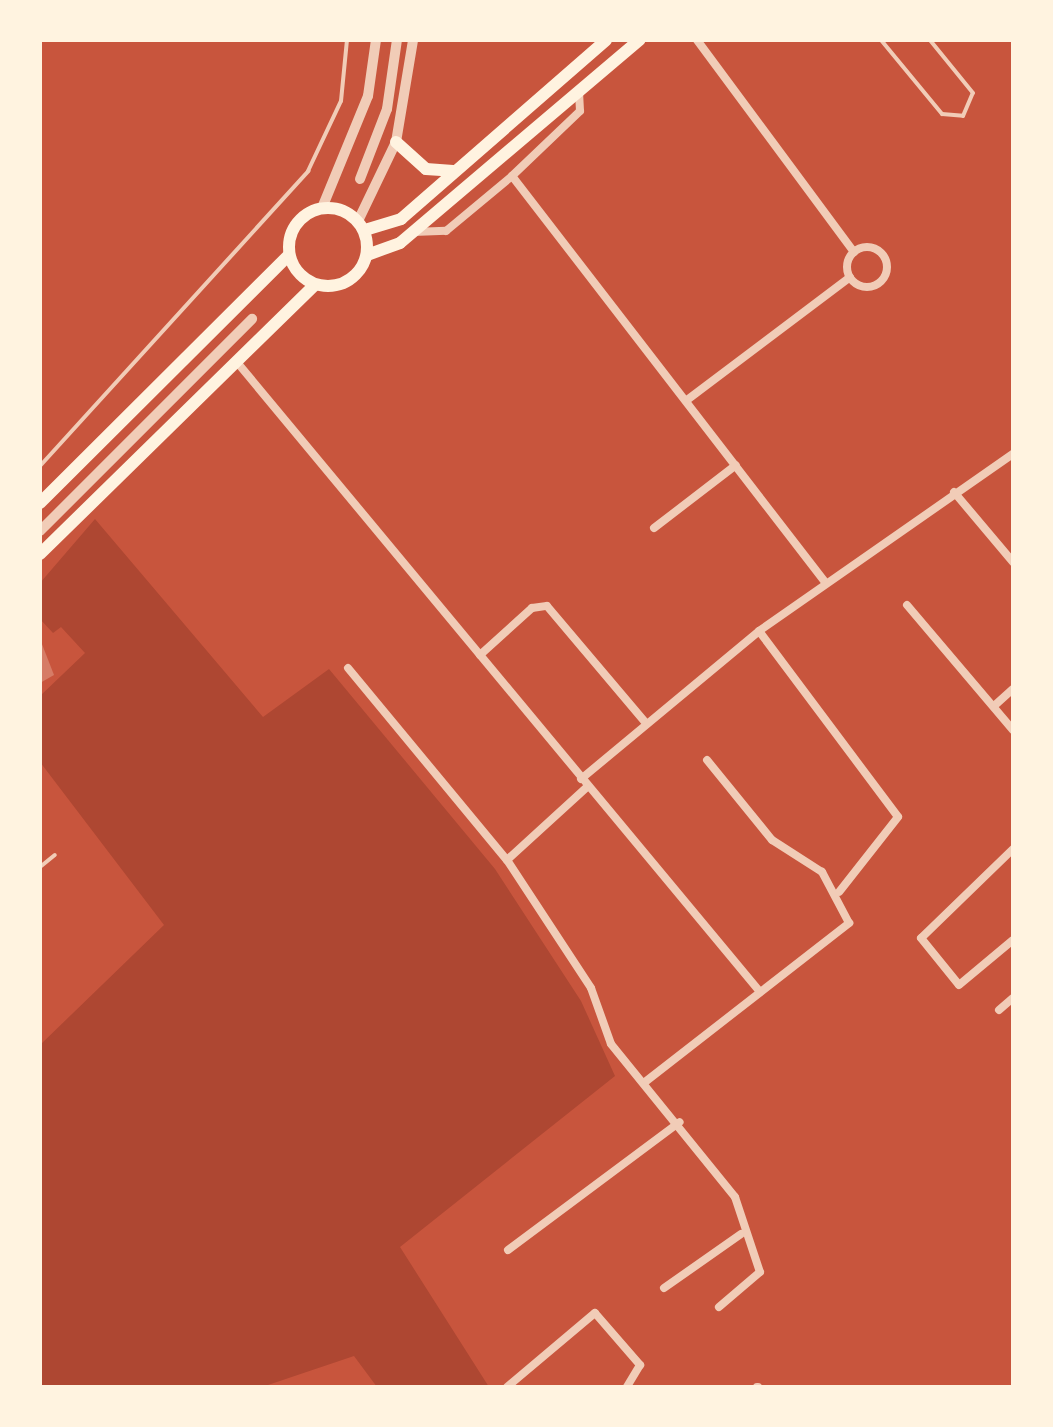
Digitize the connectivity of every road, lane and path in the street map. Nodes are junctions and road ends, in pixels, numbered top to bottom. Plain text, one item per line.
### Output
1 (347, 40) edge
2 (376, 40) edge
3 (397, 40) edge
4 (414, 40) edge
5 (606, 40) edge
6 (639, 40) edge
7 (696, 40) edge
8 (881, 40) edge
9 (930, 40) edge
10 (579, 90) junction
11 (396, 142) junction
12 (453, 171) junction
13 (512, 176) junction
14 (360, 178) dead end
15 (322, 208) junction
16 (361, 225) junction
17 (413, 232) junction
18 (854, 252) junction
19 (289, 255) junction
20 (367, 255) junction
21 (850, 277) junction
22 (315, 284) junction
23 (252, 319) dead end
24 (235, 360) junction
25 (687, 400) junction
26 (1013, 454) edge
27 (736, 465) junction
28 (40, 466) edge
29 (954, 492) junction
30 (40, 503) edge
31 (654, 528) dead end
32 (40, 531) edge
33 (40, 554) edge
34 (1013, 562) edge
35 (825, 582) junction
36 (907, 605) dead end
37 (758, 631) junction
38 (480, 655) junction
39 (348, 668) dead end
40 (1013, 689) edge
41 (994, 706) junction
42 (646, 723) junction
43 (1013, 730) edge
44 (707, 760) dead end
45 (584, 783) junction
46 (1013, 849) edge
47 (54, 856) dead end
48 (507, 860) junction
49 (40, 868) edge
50 (840, 892) junction
51 (1013, 940) edge
52 (760, 992) junction
53 (1013, 998) edge
54 (999, 1010) dead end
55 (644, 1082) junction
56 (680, 1122) junction
57 (741, 1234) junction
58 (508, 1250) dead end
59 (664, 1288) dead end
60 (719, 1307) dead end
61 (506, 1387) edge
62 (626, 1387) edge

1 - 28 lane
2 - 15 street
3 - 14 street
4 - 11 street
5 - 12 main road
6 - 10 main road
7 - 18 street
8 - 9 lane
10 - 13 street
10 - 17 main road
11 - 12 main road
11 - 16 street
12 - 16 main road
13 - 17 street
13 - 25 street
15 - 16 main road
15 - 19 main road
16 - 20 main road
17 - 20 main road
18 - 21 street
18 - 21 street
19 - 22 main road
19 - 30 main road
20 - 22 main road
21 - 25 street
22 - 24 main road
23 - 32 street
24 - 33 main road
24 - 38 street
25 - 27 street
26 - 29 street
27 - 31 street
27 - 35 street
29 - 34 street
29 - 35 street
35 - 37 street
36 - 41 street
37 - 42 street
37 - 50 street
38 - 42 street
38 - 45 street
39 - 48 street
40 - 41 street
41 - 43 street
42 - 45 street
44 - 50 street
45 - 48 street
45 - 52 street
46 - 51 street
47 - 49 lane
48 - 55 street
50 - 52 street
52 - 55 street
53 - 54 street
55 - 56 street
56 - 57 street
56 - 58 street
57 - 59 street
57 - 60 street
61 - 62 street

